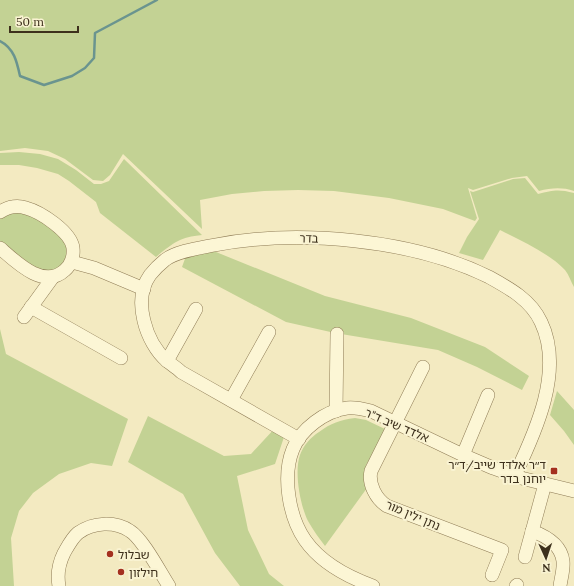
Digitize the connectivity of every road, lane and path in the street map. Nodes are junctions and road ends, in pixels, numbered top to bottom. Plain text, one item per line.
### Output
1 (0, 212) edge
2 (0, 248) edge
3 (72, 262) junction
4 (53, 277) junction
5 (144, 289) junction
6 (196, 309) dead end
7 (269, 332) dead end
8 (337, 334) dead end
9 (121, 358) dead end
10 (167, 361) junction
11 (423, 367) dead end
12 (488, 395) dead end
13 (231, 400) junction
14 (336, 411) junction
15 (396, 422) junction
16 (299, 439) junction
17 (463, 455) junction
18 (515, 475) junction
19 (546, 484) junction
20 (571, 489) edge
21 (532, 531) junction
22 (525, 557) dead end
23 (492, 575) dead end
24 (59, 586) edge
25 (169, 586) edge
26 (373, 586) edge
27 (560, 586) edge

1 - 3 street
2 - 4 street
3 - 4 street
3 - 5 street
4 - 9 street
5 - 10 street, בדר
5 - 18 street, בדר
6 - 10 street
7 - 13 street
8 - 14 street
10 - 13 street, בדר
11 - 15 street
12 - 17 street
13 - 16 street, בדר
14 - 15 street, אלדד שיב ד"ר
14 - 16 street, אלדד שיב ד"ר
15 - 17 street, אלדד שיב ד"ר
15 - 23 street, נתן ילין מור
16 - 26 street, אלדד שיב ד"ר
17 - 18 street, אלדד שיב ד"ר
18 - 19 street, אלדד שיב ד"ר
19 - 20 street, אלדד שיב ד"ר
19 - 21 street
21 - 22 street
21 - 27 street
24 - 25 street

